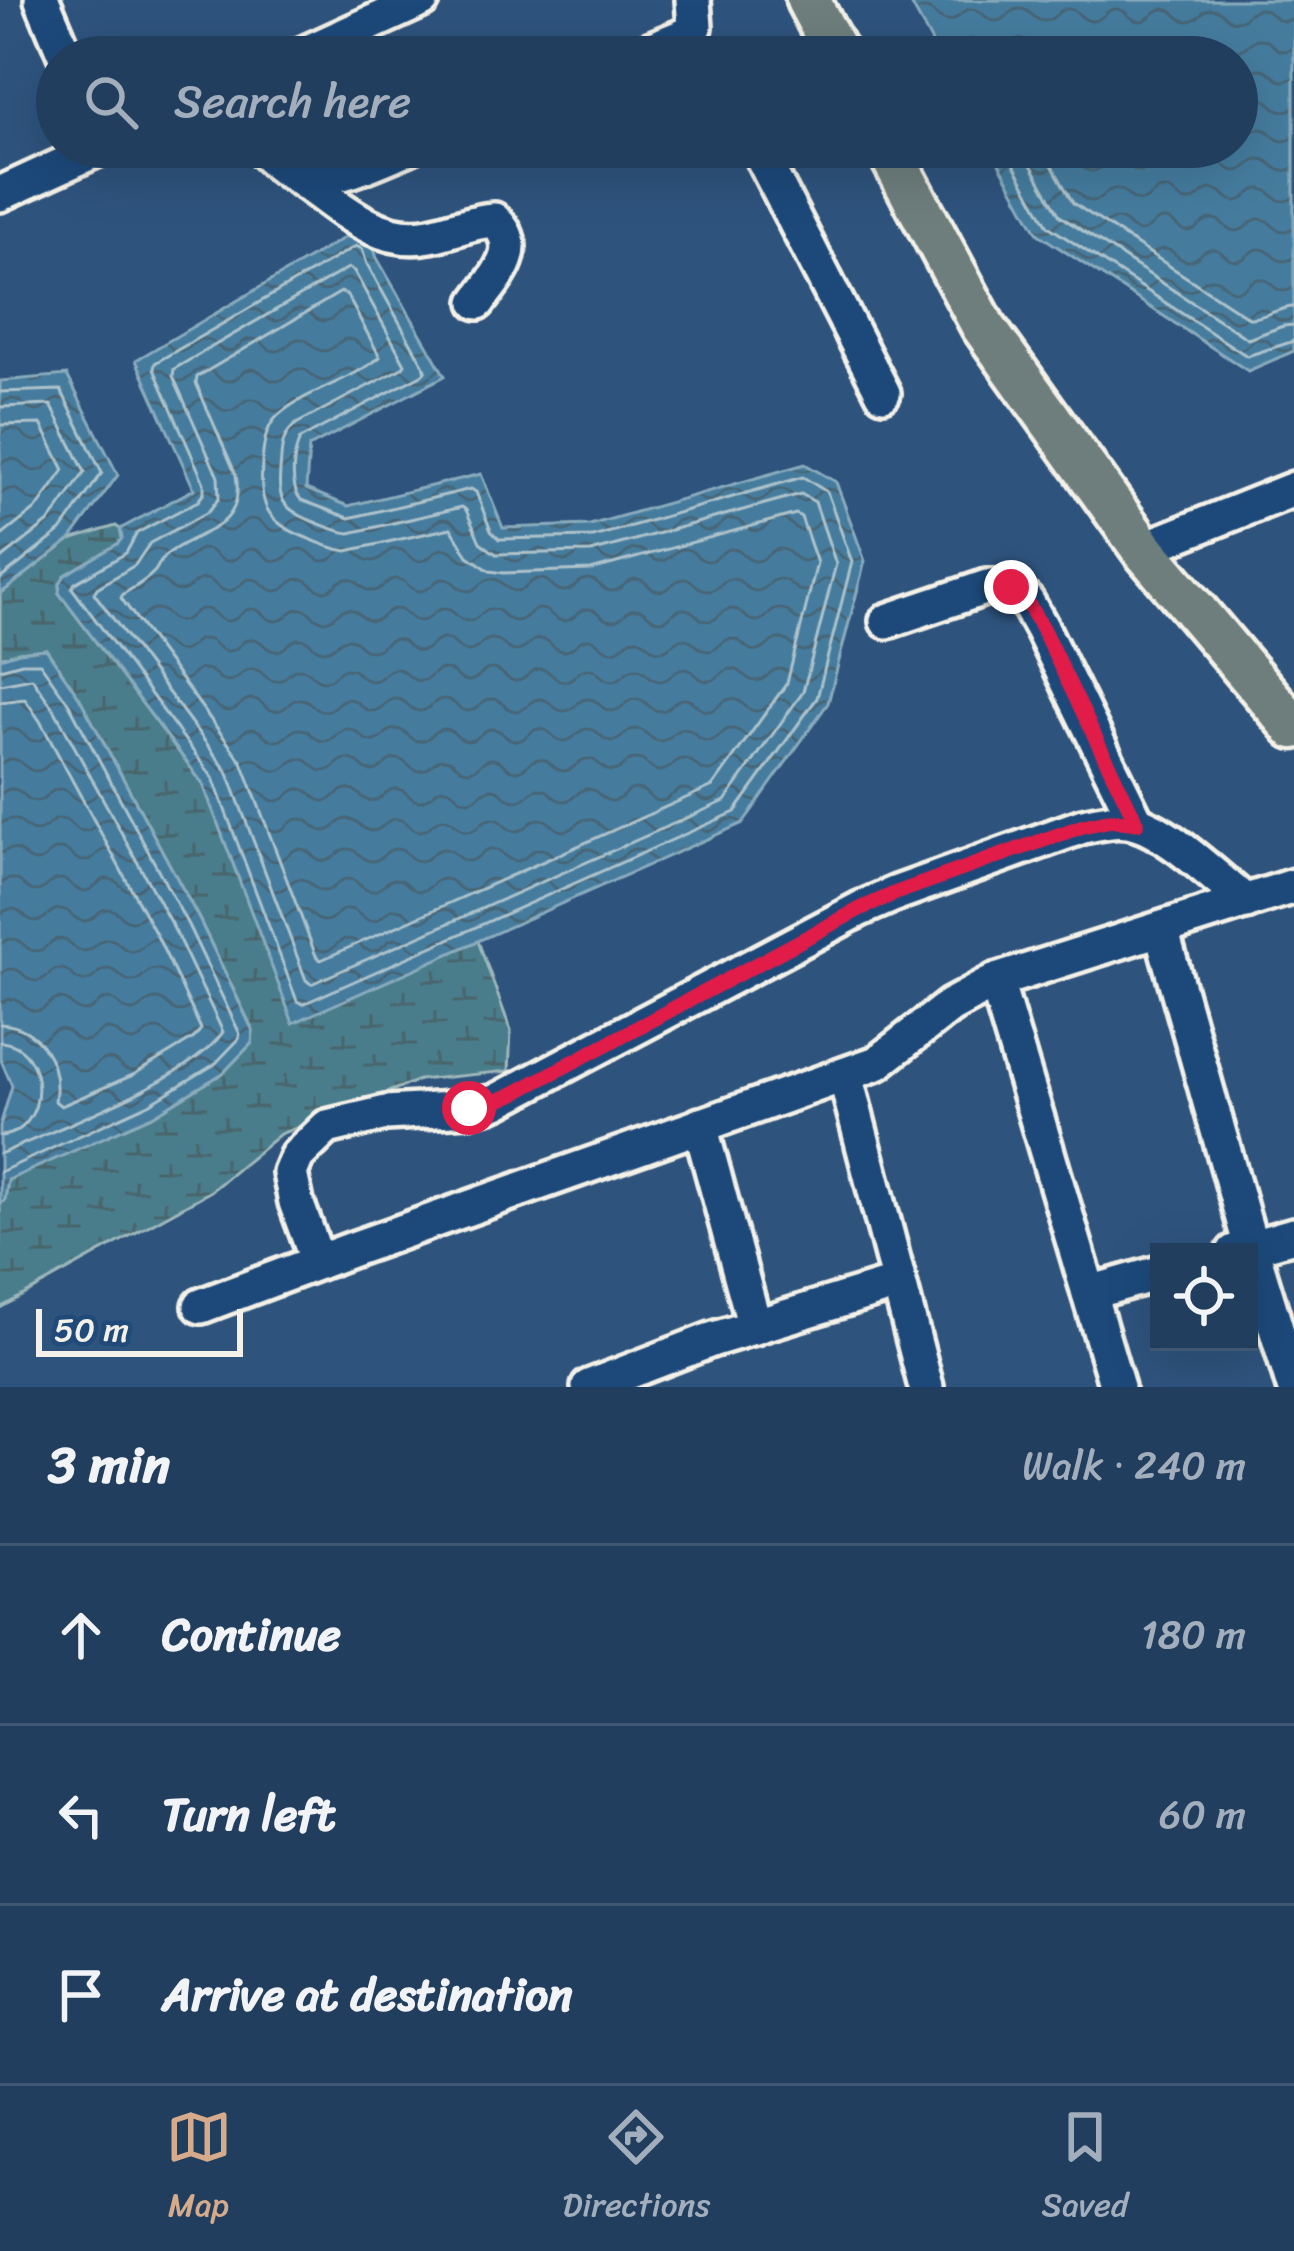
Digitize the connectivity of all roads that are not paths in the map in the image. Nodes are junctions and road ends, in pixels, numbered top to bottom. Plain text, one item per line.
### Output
1 (42, 0) edge
2 (808, 0) edge
3 (414, 2) edge
4 (57, 36) edge
5 (342, 36) edge
6 (827, 36) edge
7 (56, 168) edge
8 (286, 168) edge
9 (356, 168) edge
10 (768, 168) edge
11 (897, 168) edge
12 (296, 176) junction
13 (0, 194) edge
14 (478, 302) dead end
15 (884, 393) dead end
16 (1294, 489) edge
17 (1143, 549) junction
18 (887, 621) dead end
19 (1294, 727) edge
20 (1137, 823) junction
21 (1294, 886) edge
22 (1246, 902) junction
23 (1161, 929) junction
24 (996, 981) junction
25 (845, 1075) junction
26 (700, 1125) junction
27 (1294, 1235) edge
28 (1240, 1243) edge
29 (1258, 1245) edge
30 (318, 1262) junction
31 (1150, 1276) edge
32 (897, 1283) junction
33 (1258, 1292) edge
34 (1089, 1293) junction
35 (201, 1306) dead end
36 (755, 1327) junction
37 (630, 1379) edge
38 (589, 1387) edge
39 (926, 1387) edge
40 (1117, 1387) edge
41 (1294, 1387) edge

1 - 4 street
2 - 6 main road
3 - 5 street
7 - 13 street
8 - 12 street
9 - 12 street
10 - 15 street
11 - 17 main road
12 - 14 street
16 - 17 street
17 - 19 main road
18 - 20 street
20 - 22 street
20 - 30 street
21 - 22 street
22 - 23 street
23 - 24 street
23 - 28 street
24 - 25 street
24 - 34 street
25 - 26 street
25 - 32 street
26 - 30 street
26 - 36 street
27 - 29 street
30 - 35 street
31 - 34 street
32 - 36 street
32 - 39 street
33 - 41 street
34 - 40 street
36 - 37 street
37 - 38 street

